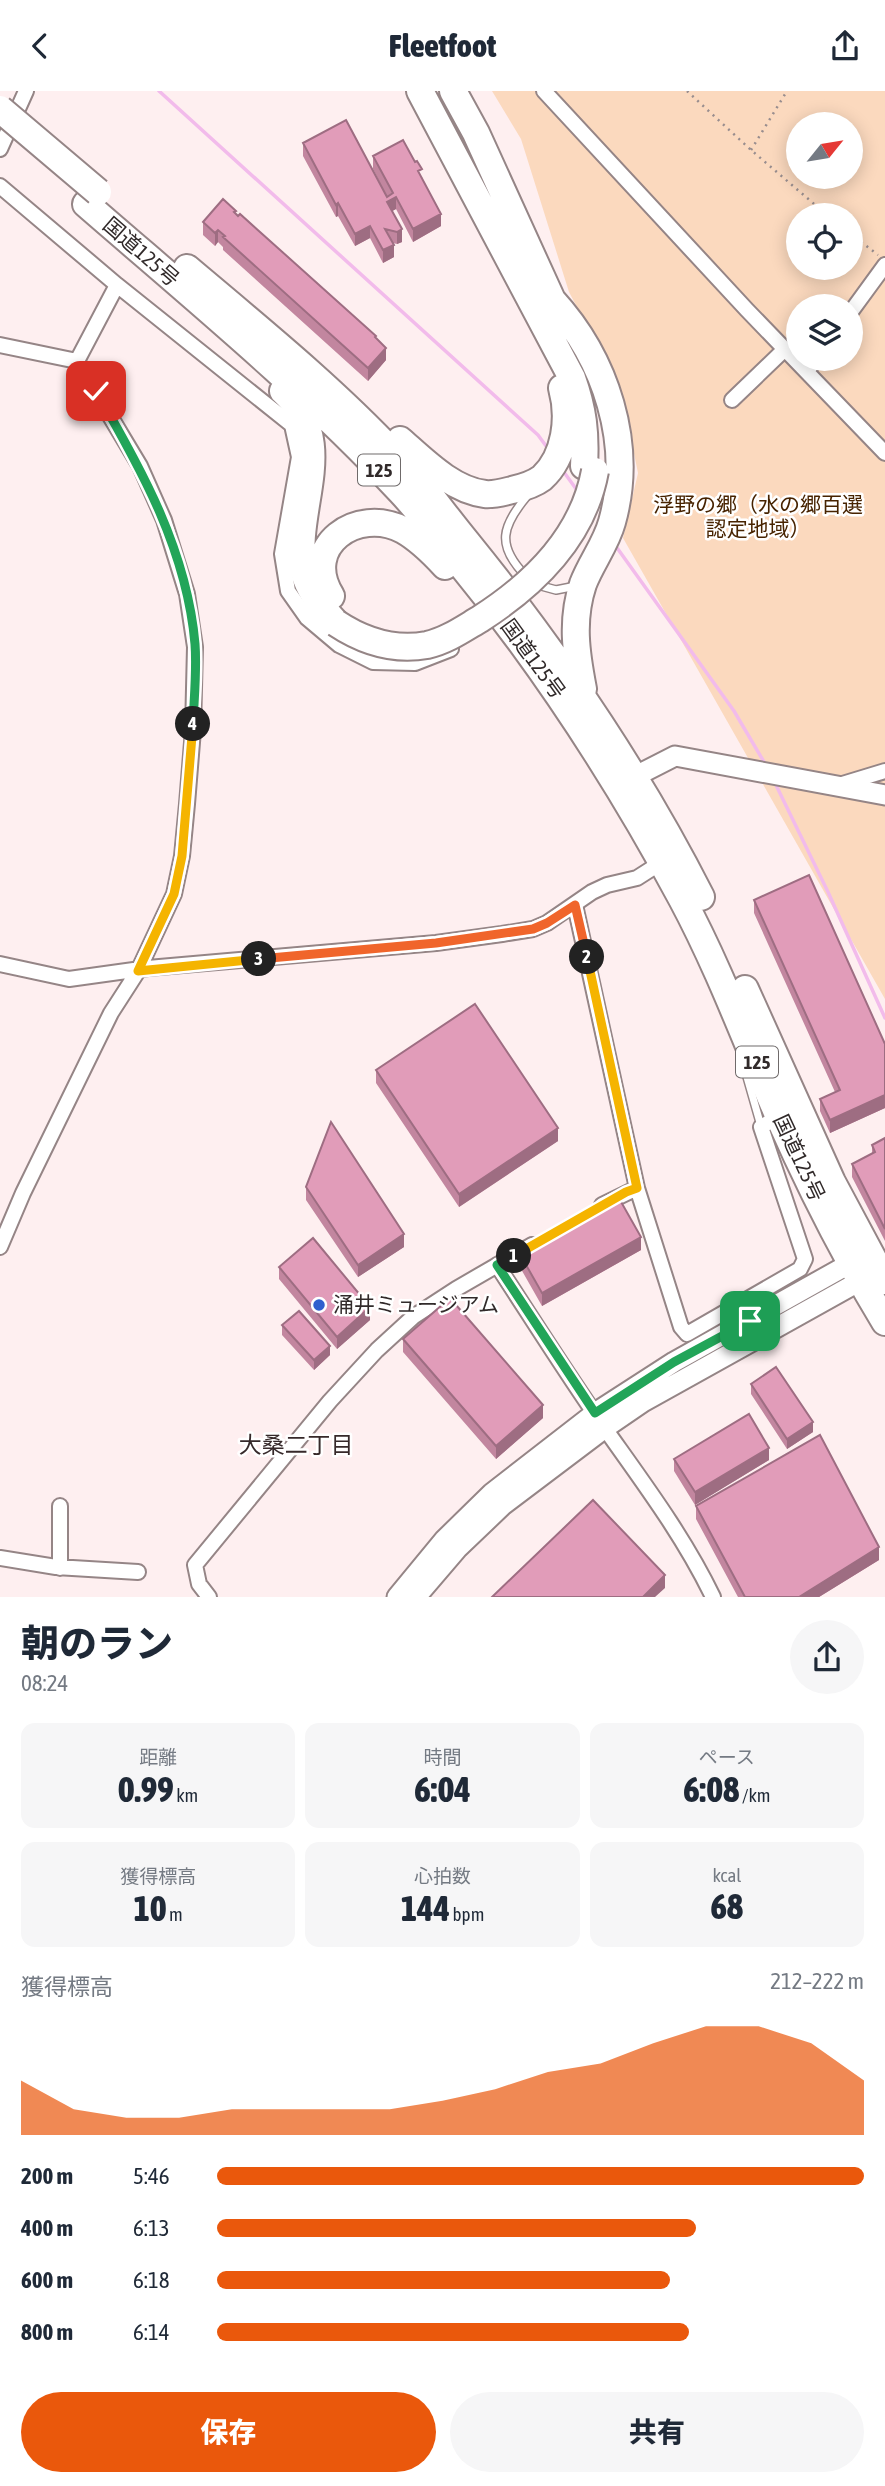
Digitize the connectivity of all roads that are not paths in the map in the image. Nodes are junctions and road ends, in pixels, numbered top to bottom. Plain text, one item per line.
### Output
1 (26, 91) edge
2 (420, 91) edge
3 (453, 91) edge
4 (544, 91) edge
5 (0, 109) edge
6 (0, 132) edge
7 (0, 149) edge
8 (0, 185) edge
9 (92, 198) junction
10 (885, 263) edge
11 (117, 285) junction
12 (863, 294) edge
13 (196, 299) junction
14 (552, 300) junction
15 (0, 345) edge
16 (785, 349) joint
17 (560, 358) junction
18 (77, 361) junction
19 (807, 371) edge
20 (333, 392) junction
21 (732, 400) dead end
22 (885, 453) edge
23 (589, 469) junction
24 (544, 474) junction
25 (584, 583) junction
26 (483, 591) junction
27 (503, 616) junction
28 (340, 618) junction
29 (585, 699) junction
30 (885, 771) edge
31 (626, 781) junction
32 (837, 785) junction
33 (885, 796) edge
34 (662, 862) junction
35 (575, 905) junction
36 (0, 964) edge
37 (138, 971) junction
38 (770, 1121) junction
39 (637, 1188) junction
40 (590, 1212) edge
41 (4, 1224) edge
42 (544, 1238) edge
43 (0, 1247) edge
44 (497, 1265) junction
45 (867, 1272) edge
46 (885, 1322) edge
47 (600, 1421) junction
48 (60, 1506) dead end
49 (0, 1558) edge
50 (60, 1568) junction
51 (138, 1572) dead end
52 (209, 1597) edge
53 (397, 1597) edge
54 (416, 1597) edge
55 (713, 1597) edge

1 - 7 street
2 - 17 highway
3 - 14 highway
4 - 16 street
5 - 9 highway, 国道125号 / 125, bridge
6 - 9 highway, 国道125号 / 125
8 - 11 street
9 - 13 highway, 国道125号 / 125
9 - 20 highway, 国道125号 / 125
10 - 12 street
11 - 18 street
11 - 27 street
13 - 26 highway, 国道125号 / 125
13 - 28 highway
14 - 23 highway
14 - 25 highway
15 - 18 street
16 - 21 street
17 - 23 highway
17 - 24 highway
18 - 37 street
19 - 22 street
20 - 24 highway
20 - 29 highway, 国道125号 / 125
23 - 28 highway, bridge
24 - 25 lane
25 - 29 highway
26 - 27 highway, 国道125号 / 125
26 - 28 highway
27 - 31 highway, 国道125号 / 125
29 - 31 highway, 国道125号 / 125
30 - 32 street
31 - 32 street
31 - 34 highway, 国道125号 / 125
31 - 45 highway, 国道125号 / 125
32 - 33 street
34 - 35 street
34 - 38 highway, 国道125号 / 125
35 - 37 street
35 - 39 street
36 - 37 street
37 - 41 street
38 - 39 street
38 - 45 highway, 国道125号 / 125
39 - 40 street
41 - 43 street
42 - 44 street
44 - 47 street
44 - 52 street
45 - 46 highway, 国道125号 / 125
45 - 47 street
47 - 53 street
47 - 54 street
47 - 55 street
48 - 50 street
49 - 50 street
50 - 51 street

